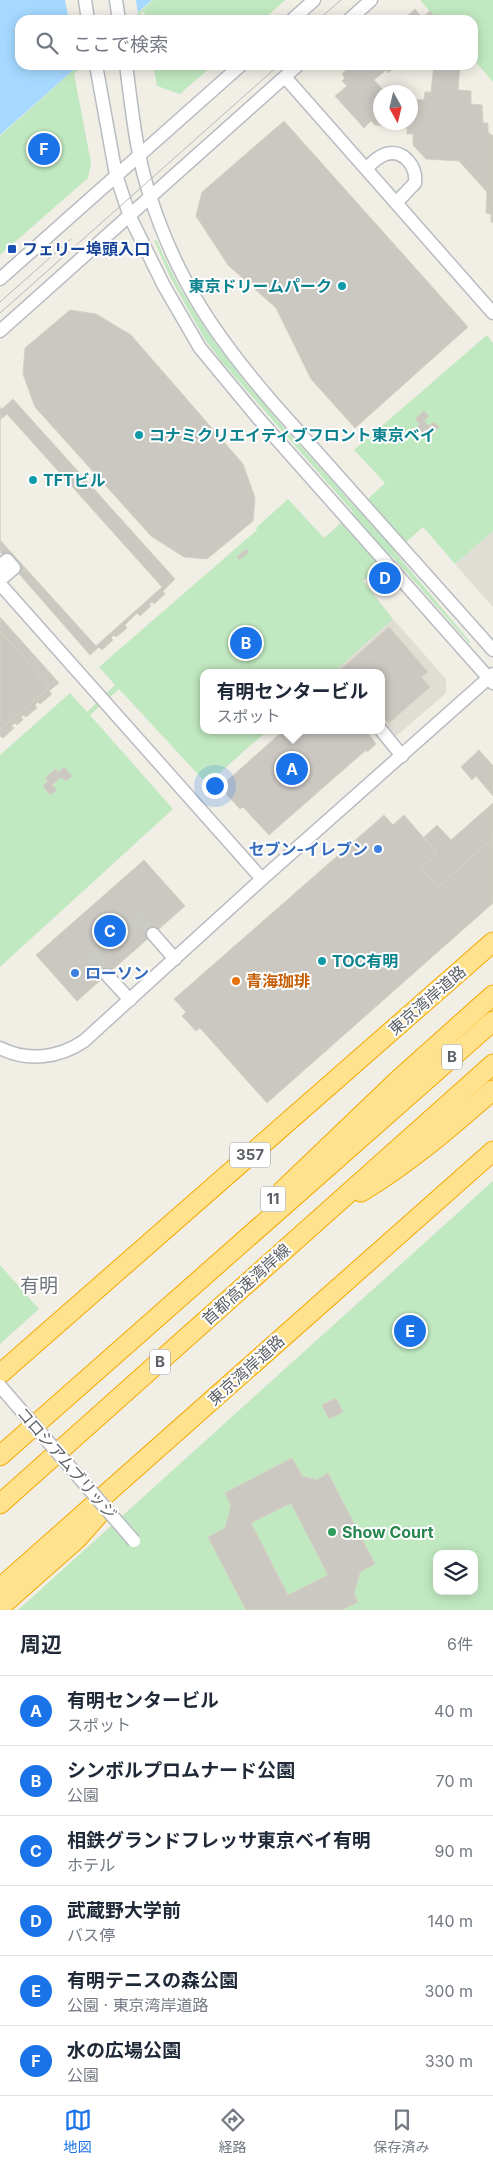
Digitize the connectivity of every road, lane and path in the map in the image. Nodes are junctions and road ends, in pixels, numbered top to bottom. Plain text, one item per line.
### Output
1 (85, 0) edge
2 (116, 0) edge
3 (314, 0) edge
4 (371, 0) edge
5 (87, 15) edge
6 (118, 15) edge
7 (298, 15) edge
8 (354, 15) edge
9 (97, 70) edge
10 (127, 70) edge
11 (235, 70) edge
12 (293, 70) edge
13 (285, 77) junction
14 (140, 155) junction
15 (366, 169) junction
16 (116, 175) junction
17 (150, 198) junction
18 (396, 203) junction
19 (130, 217) junction
20 (0, 279) edge
21 (493, 313) edge
22 (0, 331) edge
23 (0, 566) edge
24 (0, 582) edge
25 (493, 650) edge
26 (492, 678) edge
27 (384, 734) edge
28 (402, 756) junction
29 (262, 879) junction
30 (153, 934) tunnel mouth
31 (493, 942) edge
32 (175, 959) junction
33 (107, 974) tunnel mouth
34 (493, 995) edge
35 (130, 1000) junction
36 (493, 1020) edge
37 (0, 1048) edge
38 (493, 1064) edge
39 (405, 1086) junction
40 (493, 1090) edge
41 (493, 1151) edge
42 (319, 1218) junction
43 (151, 1323) joint
44 (2, 1371) edge
45 (0, 1386) edge
46 (161, 1445) junction
47 (0, 1456) edge
48 (0, 1504) edge
49 (134, 1541) dead end
50 (0, 1588) edge
51 (0, 1607) edge

1 - 5 street
2 - 6 street
3 - 7 street
4 - 8 street
9 - 16 street
10 - 14 street
11 - 14 street
12 - 13 street
13 - 15 street
13 - 17 street
14 - 16 street
14 - 17 street
15 - 18 street
15 - 18 street
16 - 19 street
16 - 20 street
17 - 19 street
17 - 25 street
18 - 21 street
19 - 22 street
19 - 26 street
23 - 24 street
24 - 29 street
26 - 28 street
27 - 28 street
28 - 29 street
29 - 32 street
30 - 32 street
31 - 44 highway, 東京湾岸道路 / 357
32 - 35 street
33 - 35 street
34 - 39 highway, 11
35 - 37 street
36 - 39 highway, B
38 - 42 highway, 首都高速湾岸線 / B
39 - 43 highway, 11
40 - 42 highway
41 - 46 highway, 東京湾岸道路
42 - 48 highway, 首都高速湾岸線 / B
43 - 47 highway, B
45 - 49 street, コロシアムブリッジ, bridge
46 - 50 highway, 東京湾岸道路
46 - 51 highway

